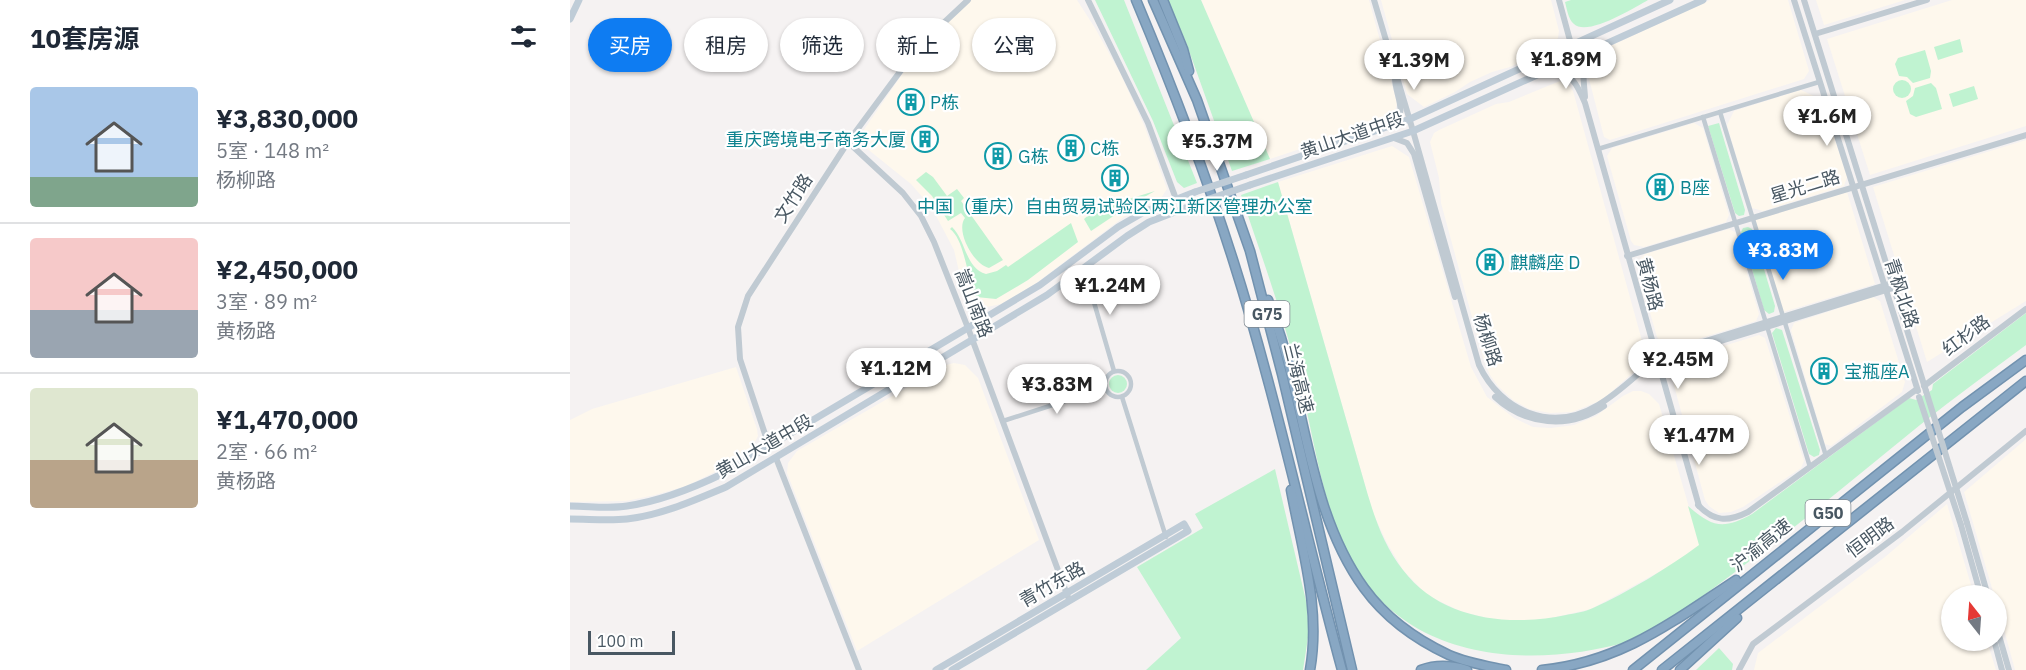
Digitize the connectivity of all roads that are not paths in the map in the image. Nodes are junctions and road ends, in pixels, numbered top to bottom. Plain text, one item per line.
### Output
1 (579, 0) edge
2 (968, 0) edge
3 (1088, 0) edge
4 (1136, 0) edge
5 (1153, 0) edge
6 (1163, 0) edge
7 (1374, 0) edge
8 (1559, 0) edge
9 (1670, 0) edge
10 (1703, 0) edge
11 (1794, 0) edge
12 (1804, 0) edge
13 (1927, 0) edge
14 (570, 20) edge
15 (1815, 34) junction
16 (1571, 45) junction
17 (1594, 50) junction
18 (1575, 59) junction
19 (1394, 71) junction
20 (1549, 71) junction
21 (1820, 82) junction
22 (1197, 100) junction
23 (1585, 103) junction
24 (1720, 112) junction
25 (1703, 117) junction
26 (1410, 119) junction
27 (1392, 126) junction
28 (1413, 131) junction
29 (2026, 135) edge
30 (1393, 138) junction
31 (848, 142) junction
32 (1598, 149) junction
33 (1861, 184) junction
34 (1853, 187) junction
35 (1176, 199) junction
36 (1751, 218) junction
37 (1735, 223) junction
38 (1250, 251) junction
39 (1627, 256) junction
40 (1084, 268) junction
41 (1893, 285) junction
42 (1884, 288) junction
43 (2026, 309) edge
44 (1783, 319) junction
45 (1766, 325) junction
46 (968, 328) junction
47 (972, 339) junction
48 (2026, 360) edge
49 (1656, 362) junction
50 (1114, 371) junction
51 (2026, 381) edge
52 (1105, 388) junction
53 (1925, 388) junction
54 (1917, 389) junction
55 (1122, 397) junction
56 (1003, 421) junction
57 (1279, 422) junction
58 (2026, 431) edge
59 (769, 446) junction
60 (1826, 456) junction
61 (776, 458) junction
62 (1810, 468) junction
63 (570, 506) edge
64 (570, 519) edge
65 (1964, 524) junction
66 (1166, 535) junction
67 (1168, 543) junction
68 (1774, 556) junction
69 (1786, 573) junction
70 (1978, 585) edge
71 (1984, 585) edge
72 (1066, 592) junction
73 (1069, 601) junction
74 (1997, 651) edge
75 (2003, 651) edge
76 (859, 670) edge
77 (936, 670) edge
78 (952, 670) edge
79 (1310, 670) edge
80 (1342, 670) edge
81 (1352, 670) edge
82 (1421, 670) edge
83 (1467, 670) edge
84 (1506, 670) edge
85 (1542, 670) edge
86 (1633, 670) edge
87 (1662, 670) edge
88 (1680, 670) edge
89 (1739, 670) edge
90 (2002, 670) edge
91 (2009, 670) edge

1 - 14 main road
2 - 31 street, 文竹路
3 - 35 street
4 - 57 highway, 兰海高速 / G75
5 - 22 highway, 兰海高速 / G75
6 - 22 highway
7 - 19 street
8 - 16 street
9 - 16 main road, 黄山大道中段
10 - 17 main road, 黄山大道中段
11 - 21 street, 青枫北路
12 - 15 street, 青枫北路
13 - 15 street
15 - 33 street, 青枫北路
16 - 18 street
16 - 26 main road, 黄山大道中段
17 - 18 main road, 黄山大道中段
17 - 23 street
18 - 20 main road, 黄山大道中段
19 - 26 street, 杨柳路
19 - 27 street
20 - 23 street
20 - 28 main road, 黄山大道中段
21 - 24 street
21 - 34 street, 青枫北路
22 - 38 highway, 兰海高速 / G75
23 - 32 street, 黄杨路
24 - 25 street
24 - 36 street
25 - 32 street
25 - 37 street
26 - 27 main road, 黄山大道中段
26 - 28 street, 杨柳路
27 - 35 main road, 黄山大道中段, bridge
28 - 30 main road, 黄山大道中段
28 - 49 street, 杨柳路
29 - 33 street, 星光二路
30 - 40 main road, 黄山大道中段, bridge
30 - 49 street, 杨柳路
31 - 46 street, 嵩山南路
31 - 59 street, 文竹路
32 - 39 street, 黄杨路
33 - 34 street, 星光二路
33 - 41 street, 青枫北路
34 - 36 street, 星光二路
34 - 42 street, 青枫北路
35 - 46 main road, 黄山大道中段
36 - 37 street, 星光二路
36 - 44 street
37 - 39 street, 星光二路
37 - 45 street
38 - 81 highway, 兰海高速 / G75
38 - 84 highway
39 - 49 street, 黄杨路
40 - 47 main road, 黄山大道中段
40 - 50 street
41 - 42 street, 杨柳路
41 - 53 street, 青枫北路
42 - 44 street, 杨柳路
42 - 54 street, 青枫北路
43 - 53 street, 红杉路
44 - 45 street, 杨柳路
44 - 60 street
45 - 49 street, 杨柳路
45 - 62 street
46 - 47 street, 嵩山南路
46 - 59 main road, 黄山大道中段
47 - 56 street, 嵩山南路
47 - 61 main road, 黄山大道中段
48 - 68 highway, 沪渝高速 / G50
49 - 62 street, 黄杨路
50 - 52 street
50 - 55 street
51 - 69 highway, 沪渝高速 / G50
52 - 55 street
52 - 56 street
53 - 65 street, 青枫北路, bridge
54 - 60 street
54 - 65 street, 青枫北路, bridge
55 - 66 street
56 - 72 street, 嵩山南路
57 - 79 highway, G75
57 - 80 highway
58 - 89 street, 恒明路
59 - 63 main road, 黄山大道中段
60 - 62 street
61 - 64 main road, 黄山大道中段
61 - 76 street
65 - 70 street, 青枫北路
65 - 71 street, 青枫北路
66 - 67 street
66 - 67 main road, 青竹东路
66 - 72 main road, 青竹东路
67 - 73 main road, 青竹东路
68 - 85 highway
68 - 86 highway, 沪渝高速 / G50
69 - 87 highway, 沪渝高速 / G50
69 - 88 highway
72 - 73 street, 嵩山南路
72 - 77 main road, 青竹东路
73 - 78 main road, 青竹东路
74 - 90 street
75 - 91 street
82 - 83 highway

